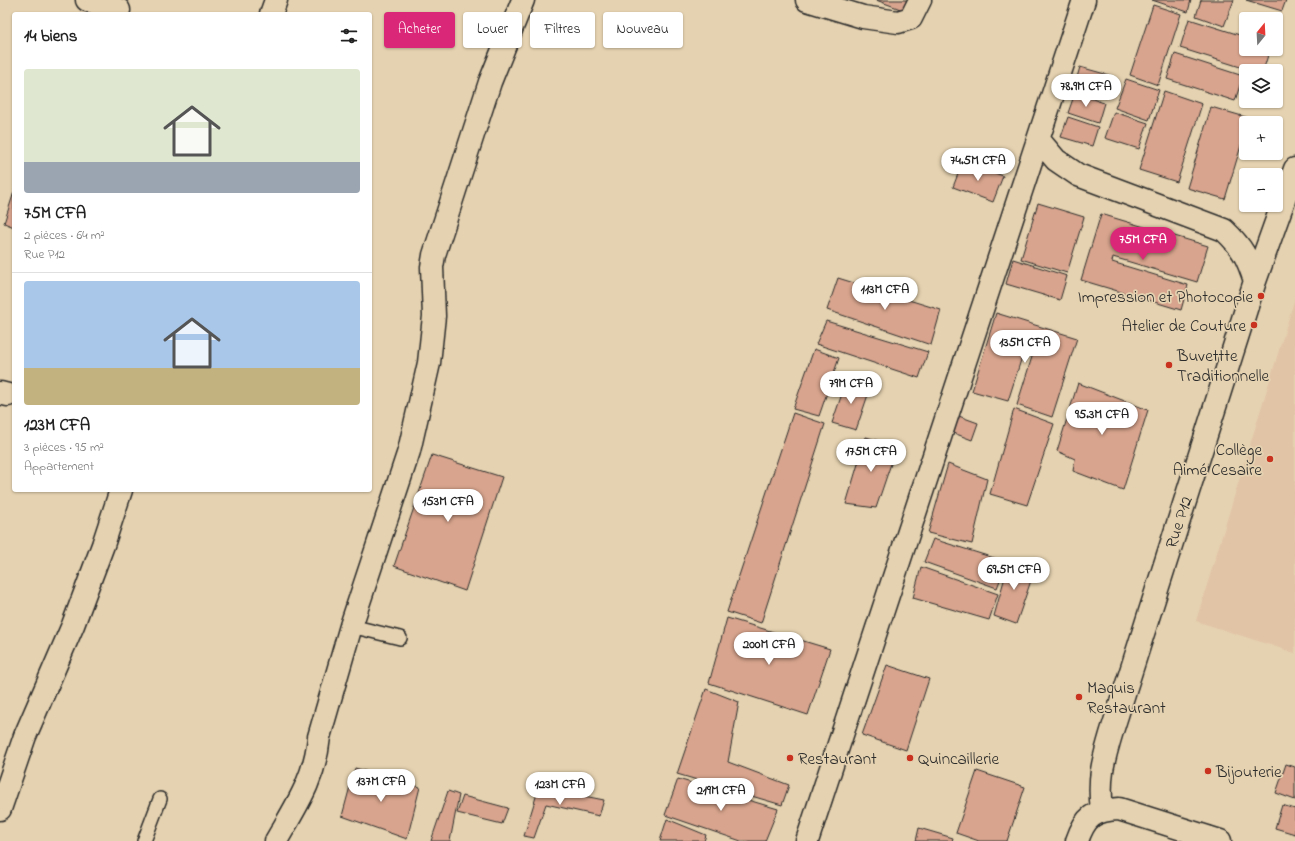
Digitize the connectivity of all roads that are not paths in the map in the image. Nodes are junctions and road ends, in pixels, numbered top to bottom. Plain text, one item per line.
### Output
1 (87, 0) edge
2 (276, 0) edge
3 (523, 0) edge
4 (807, 0) edge
5 (920, 0) edge
6 (1084, 0) edge
7 (119, 10) dead end
8 (272, 12) edge
9 (1038, 140) junction
10 (1295, 169) edge
11 (1255, 282) junction
12 (120, 492) edge
13 (351, 626) junction
14 (400, 638) dead end
15 (160, 799) dead end
16 (0, 809) edge
17 (1102, 810) junction
18 (144, 841) edge
19 (276, 841) edge
20 (808, 841) edge
21 (1077, 841) edge
22 (1220, 841) edge

1 - 7 street
2 - 8 street
3 - 13 street
4 - 5 street
6 - 9 street
9 - 11 street
9 - 20 street
10 - 11 street, Rue P12
11 - 17 street, Rue P12
12 - 16 street
13 - 14 lane
13 - 19 street
15 - 18 lane
17 - 21 street
17 - 22 street

